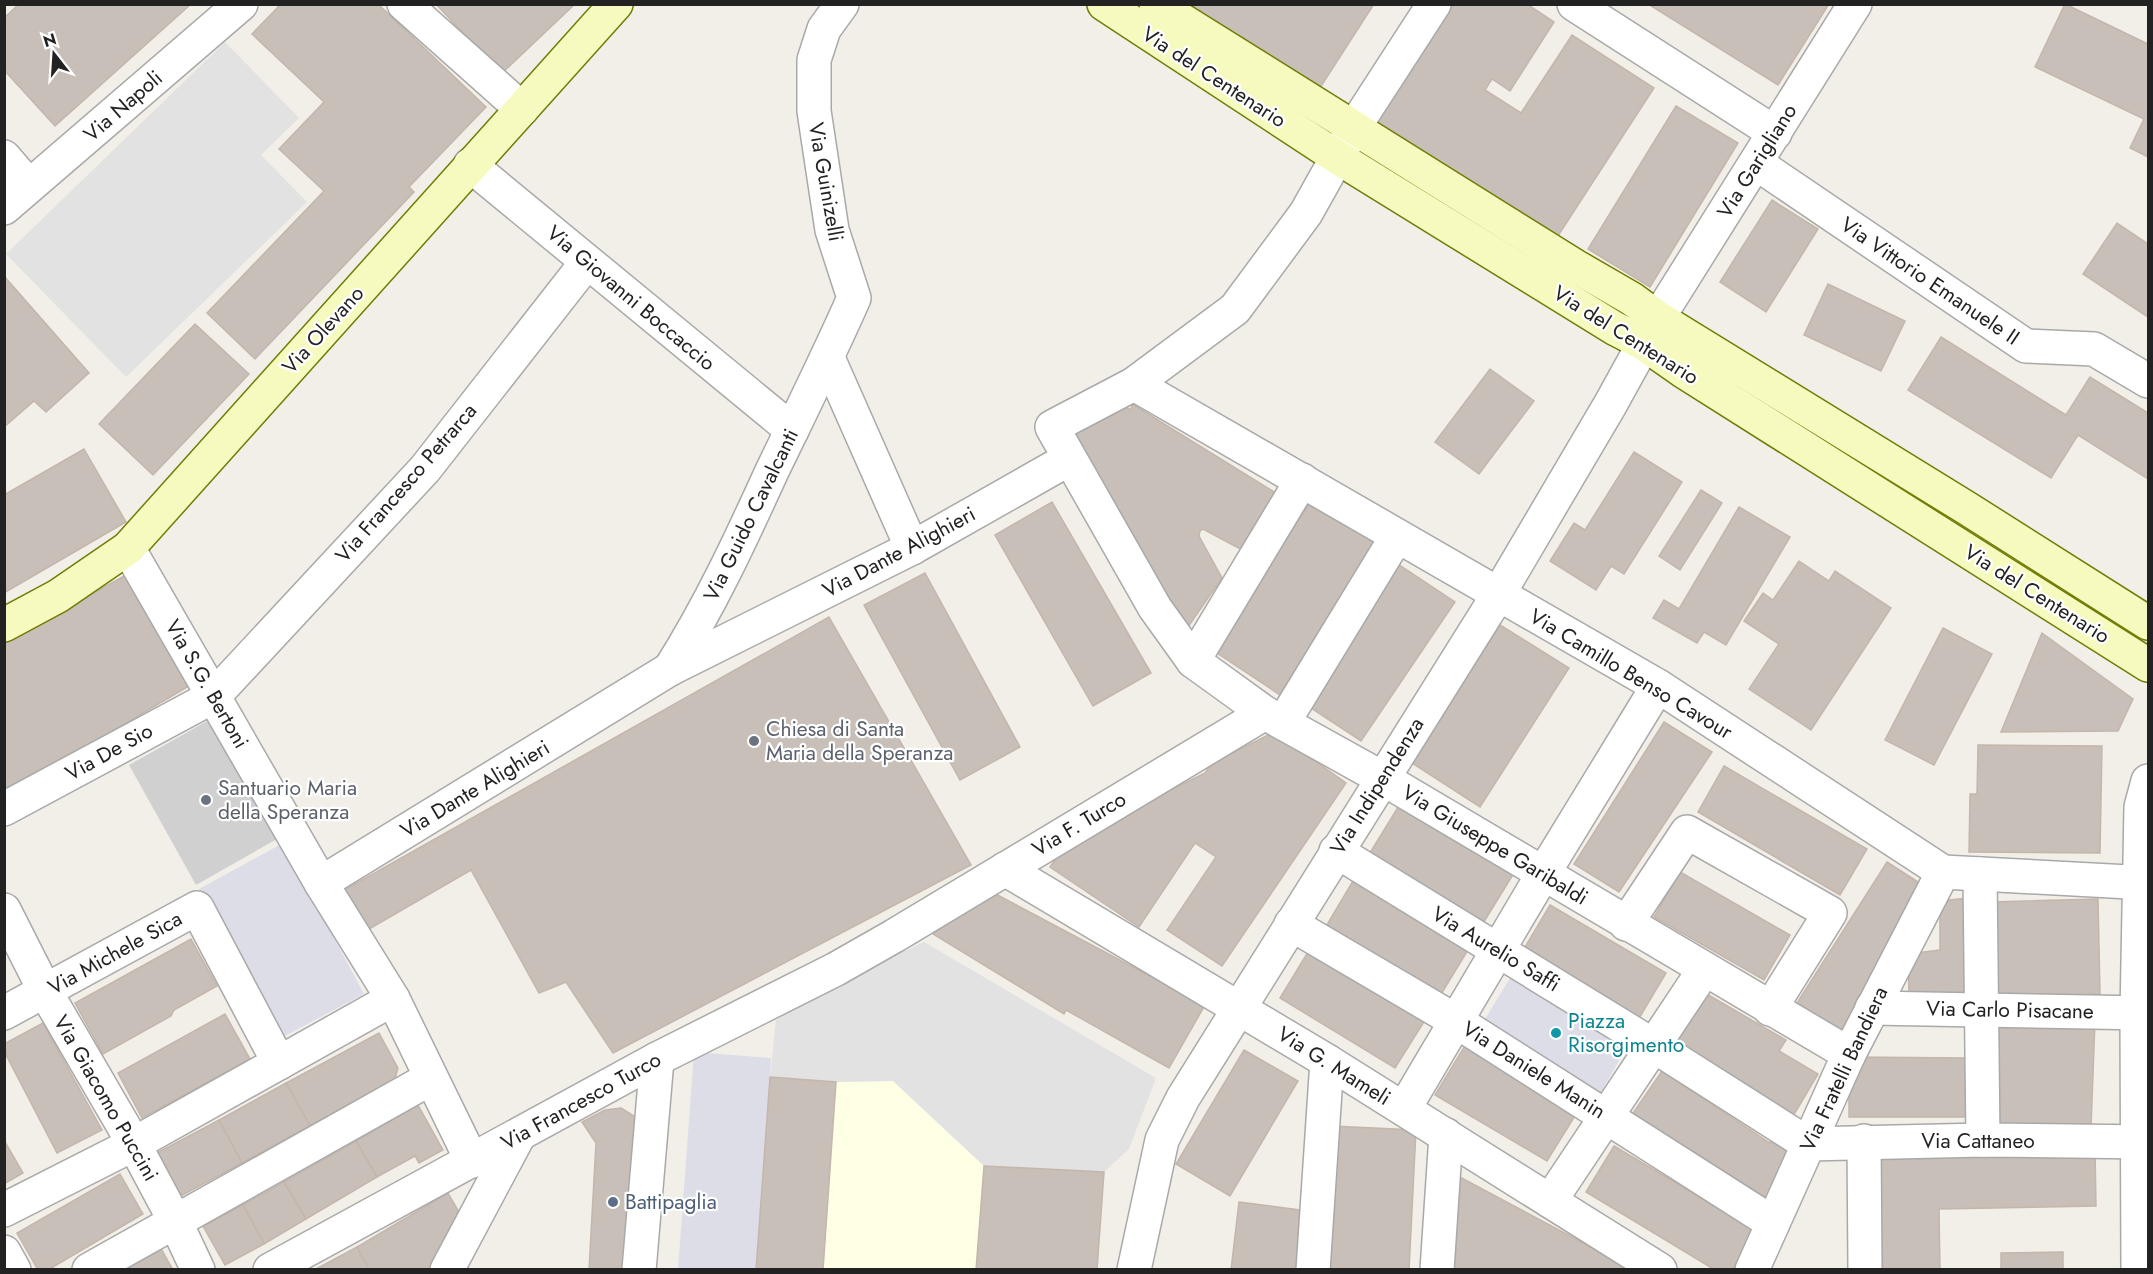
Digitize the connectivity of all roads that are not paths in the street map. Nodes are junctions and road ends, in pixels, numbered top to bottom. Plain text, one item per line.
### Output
1 (241, 4) edge
2 (404, 4) edge
3 (616, 4) edge
4 (842, 4) edge
5 (1104, 4) edge
6 (1156, 4) edge
7 (1434, 4) edge
8 (1574, 4) edge
9 (1855, 4) edge
10 (522, 109) junction
11 (1353, 129) junction
12 (1775, 133) junction
13 (4, 157) edge
14 (1337, 158) junction
15 (1756, 163) junction
16 (470, 165) junction
17 (29, 186) junction
18 (4, 208) edge
19 (587, 262) junction
20 (1650, 330) junction
21 (828, 358) junction
22 (2148, 381) edge
23 (1134, 384) junction
24 (792, 430) junction
25 (1069, 459) junction
26 (1302, 480) junction
27 (1397, 536) junction
28 (128, 548) junction
29 (912, 548) junction
30 (1498, 595) junction
31 (2148, 623) edge
32 (4, 625) edge
33 (1193, 661) junction
34 (2148, 664) edge
35 (670, 669) junction
36 (1658, 686) junction
37 (214, 696) junction
38 (1274, 718) junction
39 (1382, 778) junction
40 (2148, 781) edge
41 (4, 809) edge
42 (1336, 851) junction
43 (1005, 869) junction
44 (1943, 872) junction
45 (1543, 874) junction
46 (1980, 874) junction
47 (321, 883) junction
48 (2144, 883) edge
49 (4, 910) edge
50 (1292, 924) junction
51 (1626, 924) junction
52 (894, 936) joint
53 (1497, 951) junction
54 (1704, 970) junction
55 (45, 991) junction
56 (393, 999) junction
57 (1240, 1008) junction
58 (1872, 1008) junction
59 (1770, 1009) junction
60 (1980, 1009) junction
61 (4, 1013) edge
62 (2143, 1013) edge
63 (1456, 1021) junction
64 (1654, 1046) junction
65 (1849, 1054) junction
66 (657, 1059) junction
67 (1327, 1061) junction
68 (279, 1063) junction
69 (431, 1078) junction
70 (1404, 1109) junction
71 (1608, 1117) junction
72 (519, 1135) junction
73 (1446, 1136) junction
74 (1983, 1140) junction
75 (1864, 1142) junction
76 (2143, 1142) edge
77 (134, 1144) junction
78 (1808, 1144) junction
79 (472, 1161) junction
80 (1550, 1201) junction
81 (4, 1210) edge
82 (175, 1221) junction
83 (1773, 1223) junction
84 (4, 1252) edge
85 (14, 1269) edge
86 (89, 1269) edge
87 (198, 1269) edge
88 (270, 1269) edge
89 (447, 1269) edge
90 (639, 1269) edge
91 (1134, 1269) edge
92 (1313, 1269) edge
93 (1437, 1269) edge
94 (1660, 1269) edge
95 (1752, 1269) edge
96 (1865, 1269) edge
97 (2138, 1269) edge

1 - 17 street, Via Napoli
2 - 10 street
3 - 10 street, Via Olevano
4 - 21 street, Via Guinizelli
5 - 14 street, Via del Centenario
6 - 11 street, Via del Centenario
7 - 11 street
8 - 12 street
9 - 12 street, Via Garigliano
10 - 16 street, Via Olevano
11 - 14 street
11 - 20 street, Via del Centenario
12 - 15 street, Via Garigliano
13 - 17 street
14 - 20 street, Via del Centenario
14 - 23 street
15 - 20 street, Via Garigliano
15 - 22 street, Via Vittorio Emanuele II
16 - 19 street, Via Giovanni Boccaccio
16 - 28 street, Via Olevano
17 - 18 street, Via Napoli
19 - 24 street, Via Giovanni Boccaccio
19 - 37 street, Via Francesco Petrarca
20 - 30 street, Via Indipendenza
20 - 31 street, Via del Centenario
20 - 34 street, Via del Centenario
21 - 24 street, Via Guido Cavalcanti
21 - 29 street
23 - 25 street
23 - 26 street, Via Camillo Benso Cavour
24 - 35 street, Via Guido Cavalcanti
25 - 29 street, Via Dante Alighieri
25 - 33 street, Via Giuseppe Garibaldi
26 - 27 street, Via Camillo Benso Cavour
26 - 33 street
27 - 30 street, Via Camillo Benso Cavour
27 - 38 street
28 - 32 street, Via Olevano
28 - 37 street, Via S.G. Bertoni
29 - 35 street, Via Dante Alighieri
30 - 36 street, Via Camillo Benso Cavour
30 - 39 street, Via Indipendenza
33 - 38 street, Via Giuseppe Garibaldi
35 - 47 street, Via Dante Alighieri
36 - 44 street, Via Camillo Benso Cavour
36 - 45 street
37 - 41 street, Via De Sio
37 - 47 street, Via S.G. Bertoni
38 - 39 street, Via Giuseppe Garibaldi
38 - 43 street, Via F. Turco
39 - 42 street, Via Indipendenza
39 - 45 street, Via Giuseppe Garibaldi
40 - 48 street
42 - 50 street, Via Indipendenza
42 - 53 street, Via Aurelio Saffi
43 - 52 street, Via F. Turco
43 - 57 street, Via G. Mameli
44 - 46 street
44 - 58 street, Via Fratelli Bandiera
45 - 51 street, Via Giuseppe Garibaldi
45 - 53 street
46 - 48 street
46 - 60 street
47 - 56 street, Via S.G. Bertoni
48 - 62 street
49 - 55 street, Via Giacomo Puccini
50 - 57 street, Via Indipendenza
50 - 63 street, Via Daniele Manin
51 - 54 street, Via Giuseppe Garibaldi
51 - 59 street
52 - 66 street, Via Francesco Turco
53 - 63 street
53 - 64 street, Via Aurelio Saffi
54 - 59 street, Via Giuseppe Garibaldi
54 - 64 street
55 - 61 street, Via Michele Sica
55 - 68 street, Via Michele Sica
55 - 77 street, Via Giacomo Puccini
56 - 68 street
56 - 69 street, Via S.G. Bertoni
57 - 67 street, Via G. Mameli
57 - 91 street, Via Indipendenza
58 - 60 street, Via Carlo Pisacane
58 - 65 street, Via Fratelli Bandiera
59 - 65 street, Via Giuseppe Garibaldi
60 - 62 street, Via Carlo Pisacane
60 - 74 street
62 - 76 street
63 - 70 street
63 - 71 street, Via Daniele Manin
64 - 71 street
64 - 78 street, Via Aurelio Saffi
65 - 78 street, Via Fratelli Bandiera
66 - 72 street, Via Francesco Turco
66 - 90 street
67 - 70 street, Via G. Mameli
67 - 92 street
68 - 77 street
69 - 79 street, Via S.G. Bertoni
69 - 82 street
70 - 73 street, Via G. Mameli
71 - 80 street
71 - 83 street, Via Daniele Manin
72 - 79 street, Via Francesco Turco
72 - 89 street
73 - 80 street, Via G. Mameli
73 - 93 street
74 - 75 street, Via Cattaneo
74 - 76 street, Via Cattaneo
75 - 78 street, Via Cattaneo
75 - 96 street
76 - 97 street
77 - 81 street
77 - 82 street, Via Giacomo Puccini
78 - 83 street, Via Fratelli Bandiera
79 - 88 street, Via Francesco Turco
80 - 94 street, Via G. Mameli
82 - 86 street
82 - 87 street, Via Giacomo Puccini
83 - 95 street, Via Fratelli Bandiera
84 - 85 street

